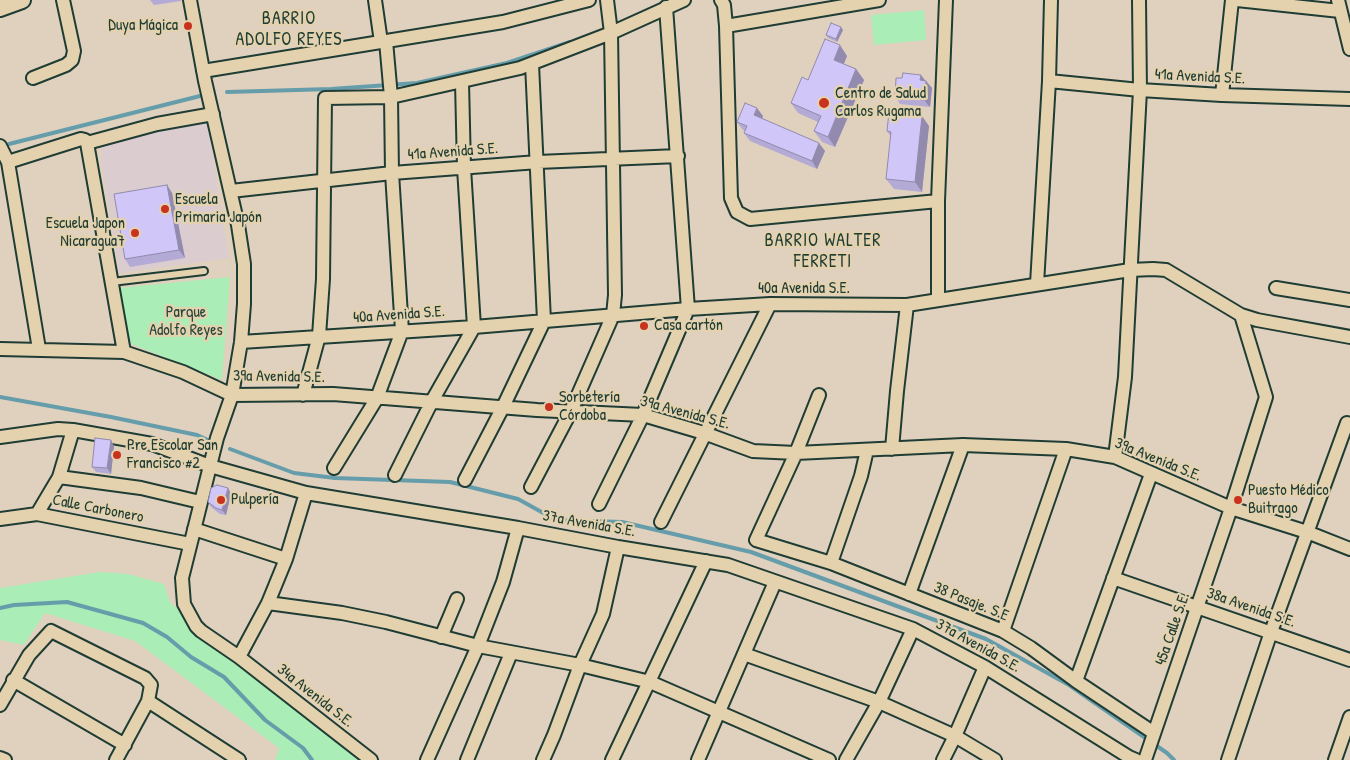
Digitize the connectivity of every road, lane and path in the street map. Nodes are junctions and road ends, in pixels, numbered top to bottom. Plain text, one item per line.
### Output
1 (22, 0) edge
2 (62, 0) edge
3 (190, 0) edge
4 (375, 0) edge
5 (589, 0) edge
6 (607, 0) edge
7 (684, 0) edge
8 (721, 0) edge
9 (879, 0) edge
10 (946, 0) edge
11 (1051, 0) edge
12 (1139, 0) edge
13 (1232, 0) edge
14 (1237, 0) edge
15 (1339, 5) edge
16 (666, 7) junction
17 (0, 8) edge
18 (726, 26) junction
19 (610, 33) junction
20 (384, 42) junction
21 (1350, 49) edge
22 (532, 64) junction
23 (204, 71) junction
24 (33, 78) dead end
25 (1049, 81) junction
26 (462, 82) junction
27 (1140, 90) junction
28 (1222, 95) junction
29 (391, 98) junction
30 (1350, 99) edge
31 (213, 114) junction
32 (87, 143) junction
33 (0, 146) edge
34 (678, 156) junction
35 (613, 159) junction
36 (8, 162) junction
37 (538, 162) junction
38 (464, 168) junction
39 (392, 173) junction
40 (323, 180) junction
41 (231, 191) junction
42 (938, 201) junction
43 (1130, 270) junction
44 (204, 271) dead end
45 (112, 282) junction
46 (1037, 284) junction
47 (1276, 288) dead end
48 (938, 300) junction
49 (1350, 300) edge
50 (770, 304) junction
51 (908, 305) junction
52 (688, 309) junction
53 (613, 315) junction
54 (1241, 315) junction
55 (544, 320) junction
56 (474, 327) junction
57 (402, 331) junction
58 (319, 336) junction
59 (1350, 337) edge
60 (241, 342) junction
61 (0, 349) edge
62 (39, 349) junction
63 (124, 352) junction
64 (232, 395) junction
65 (303, 395) junction
66 (819, 395) dead end
67 (377, 398) junction
68 (432, 401) junction
69 (503, 407) junction
70 (571, 411) junction
71 (643, 416) junction
72 (1347, 423) dead end
73 (73, 430) junction
74 (704, 433) junction
75 (0, 437) edge
76 (963, 445) junction
77 (892, 449) junction
78 (1066, 449) junction
79 (867, 450) junction
80 (796, 453) junction
81 (1115, 457) junction
82 (210, 466) junction
83 (334, 468) dead end
84 (1151, 474) junction
85 (395, 475) dead end
86 (59, 477) junction
87 (465, 480) dead end
88 (531, 487) dead end
89 (306, 492) junction
90 (200, 502) junction
91 (599, 504) dead end
92 (1231, 508) junction
93 (37, 514) junction
94 (0, 519) edge
95 (660, 522) dead end
96 (518, 528) junction
97 (194, 529) junction
98 (1307, 532) junction
99 (190, 544) junction
100 (618, 547) junction
101 (1350, 549) edge
102 (286, 560) junction
103 (706, 560) junction
104 (831, 563) junction
105 (1113, 578) junction
106 (775, 582) junction
107 (909, 594) junction
108 (457, 599) dead end
109 (268, 603) junction
110 (1198, 607) junction
111 (913, 629) junction
112 (1003, 631) junction
113 (1271, 632) junction
114 (441, 637) junction
115 (478, 646) junction
116 (511, 653) junction
117 (744, 654) junction
118 (239, 657) junction
119 (1350, 660) edge
120 (580, 665) junction
121 (986, 667) junction
122 (13, 680) junction
123 (1076, 681) junction
124 (650, 682) junction
125 (148, 701) junction
126 (879, 702) junction
127 (0, 705) edge
128 (718, 712) junction
129 (1350, 717) edge
130 (955, 736) junction
131 (1152, 739) junction
132 (125, 745) junction
133 (0, 758) edge
134 (6, 760) edge
135 (116, 760) edge
136 (239, 760) edge
137 (371, 760) edge
138 (427, 760) edge
139 (467, 760) edge
140 (543, 760) edge
141 (612, 760) edge
142 (698, 760) edge
143 (829, 760) edge
144 (846, 760) edge
145 (943, 760) edge
146 (995, 760) edge
147 (1136, 760) edge
148 (1145, 760) edge
149 (1228, 760) edge
150 (1335, 760) edge

1 - 17 street
2 - 24 street
3 - 23 street, 34a Avenida S.E.
4 - 20 street
5 - 20 street
6 - 19 street
7 - 16 street
8 - 18 street
9 - 18 street
10 - 42 street
11 - 25 street
12 - 27 street
13 - 28 street
14 - 15 street
15 - 21 street
16 - 19 street
16 - 34 street
18 - 42 street
19 - 22 street
19 - 35 street
20 - 23 street
20 - 29 street
22 - 26 street
22 - 37 street
23 - 31 street, 34a Avenida S.E.
25 - 27 street, 41a Avenida S.E.
25 - 46 street
26 - 29 street
26 - 38 street
27 - 28 street, 41a Avenida S.E.
27 - 43 street
28 - 30 street, 41a Avenida S.E.
29 - 39 street
29 - 40 street
31 - 32 street
31 - 41 street, 34a Avenida S.E.
32 - 36 street
32 - 45 street
33 - 36 street
34 - 35 street, 41a Avenida S.E.
34 - 52 street
35 - 37 street, 41a Avenida S.E.
35 - 53 street
36 - 62 street
37 - 38 street, 41a Avenida S.E.
37 - 55 street
38 - 39 street, 41a Avenida S.E.
38 - 56 street
39 - 40 street, 41a Avenida S.E.
39 - 57 street
40 - 41 street, 41a Avenida S.E.
40 - 58 street
41 - 60 street, 34a Avenida S.E.
42 - 48 street
43 - 46 street, 40a Avenida S.E.
43 - 54 street, 40a Avenida S.E.
43 - 81 street
44 - 45 lane
45 - 63 street
46 - 48 street, 40a Avenida S.E.
47 - 49 street
48 - 51 street, 40a Avenida S.E.
50 - 51 street, 40a Avenida S.E.
50 - 52 street, 40a Avenida S.E.
50 - 74 street
51 - 77 street
52 - 53 street, 40a Avenida S.E.
52 - 71 street
53 - 55 street, 40a Avenida S.E.
53 - 70 street
54 - 59 street, 40a Avenida S.E.
54 - 92 street, 45a Calle S.E.
55 - 56 street, 40a Avenida S.E.
55 - 69 street
56 - 57 street, 40a Avenida S.E.
56 - 68 street
57 - 58 street, 40a Avenida S.E.
57 - 67 street
58 - 60 street, 40a Avenida S.E.
58 - 65 street
60 - 64 street, 34a Avenida S.E.
61 - 62 street, 39a Avenida S.E.
62 - 63 street, 39a Avenida S.E.
63 - 64 street, 39a Avenida S.E.
64 - 65 street, 39a Avenida S.E.
64 - 82 street, 34a Avenida S.E.
65 - 67 street, 39a Avenida S.E.
66 - 80 street
67 - 68 street, 39a Avenida S.E.
67 - 83 street
68 - 69 street, 39a Avenida S.E.
68 - 85 street
69 - 70 street, 39a Avenida S.E.
69 - 87 street
70 - 71 street, 39a Avenida S.E.
70 - 88 street
71 - 74 street, 39a Avenida S.E.
71 - 91 street
72 - 98 street
73 - 75 street, 37a Avenida S.E.
73 - 82 street, 37a Avenida S.E.
73 - 86 street
74 - 80 street, 39a Avenida S.E.
74 - 95 street
76 - 77 street, 39a Avenida S.E.
76 - 78 street, 39a Avenida S.E.
76 - 107 street
77 - 79 street, 39a Avenida S.E.
78 - 81 street, 39a Avenida S.E.
78 - 112 street
79 - 80 street, 39a Avenida S.E.
79 - 104 street
80 - 104 street, 38 Pasaje. S.E
81 - 84 street, 39a Avenida S.E.
82 - 89 street, 37a Avenida S.E.
82 - 90 street, 34a Avenida S.E.
84 - 92 street, 39a Avenida S.E.
84 - 105 street
86 - 90 street
86 - 93 street
89 - 96 street, 37a Avenida S.E.
89 - 102 street
90 - 97 street, 34a Avenida S.E.
92 - 98 street, 39a Avenida S.E.
92 - 110 street, 45a Calle S.E.
93 - 94 street, Calle Carbonero
93 - 99 street, Calle Carbonero
96 - 100 street, 37a Avenida S.E.
96 - 115 street
97 - 99 street, 34a Avenida S.E.
97 - 102 street
98 - 101 street, 39a Avenida S.E.
98 - 113 street
99 - 118 street, 34a Avenida S.E.
100 - 103 street, 37a Avenida S.E.
100 - 120 street
102 - 109 street
103 - 106 street, 37a Avenida S.E.
103 - 124 street
104 - 107 street, 38 Pasaje. S.E
105 - 110 street, 38a Avenida S.E.
105 - 123 street
106 - 111 street, 37a Avenida S.E.
106 - 117 street
107 - 112 street, 38 Pasaje. S.E
108 - 114 street
109 - 114 street
109 - 118 street
110 - 113 street, 38a Avenida S.E.
110 - 131 street, 45a Calle S.E.
111 - 121 street, 37a Avenida S.E.
111 - 126 street
112 - 123 street, 38 Pasaje. S.E
113 - 119 street, 38a Avenida S.E.
113 - 149 street
114 - 115 street
115 - 116 street
115 - 138 street
116 - 120 street
116 - 139 street
117 - 126 street
117 - 128 street
118 - 137 street, 34a Avenida S.E.
120 - 124 street
120 - 140 street
121 - 130 street
121 - 147 street, 37a Avenida S.E.
122 - 125 street
122 - 127 street
122 - 132 street
123 - 131 street, 38 Pasaje. S.E
124 - 128 street
124 - 141 street
125 - 132 street
125 - 136 street
126 - 130 street
126 - 144 street
128 - 142 street
128 - 143 street
129 - 150 street
130 - 145 street
130 - 146 street
131 - 148 street, 45a Calle S.E.
132 - 135 street
133 - 134 street

